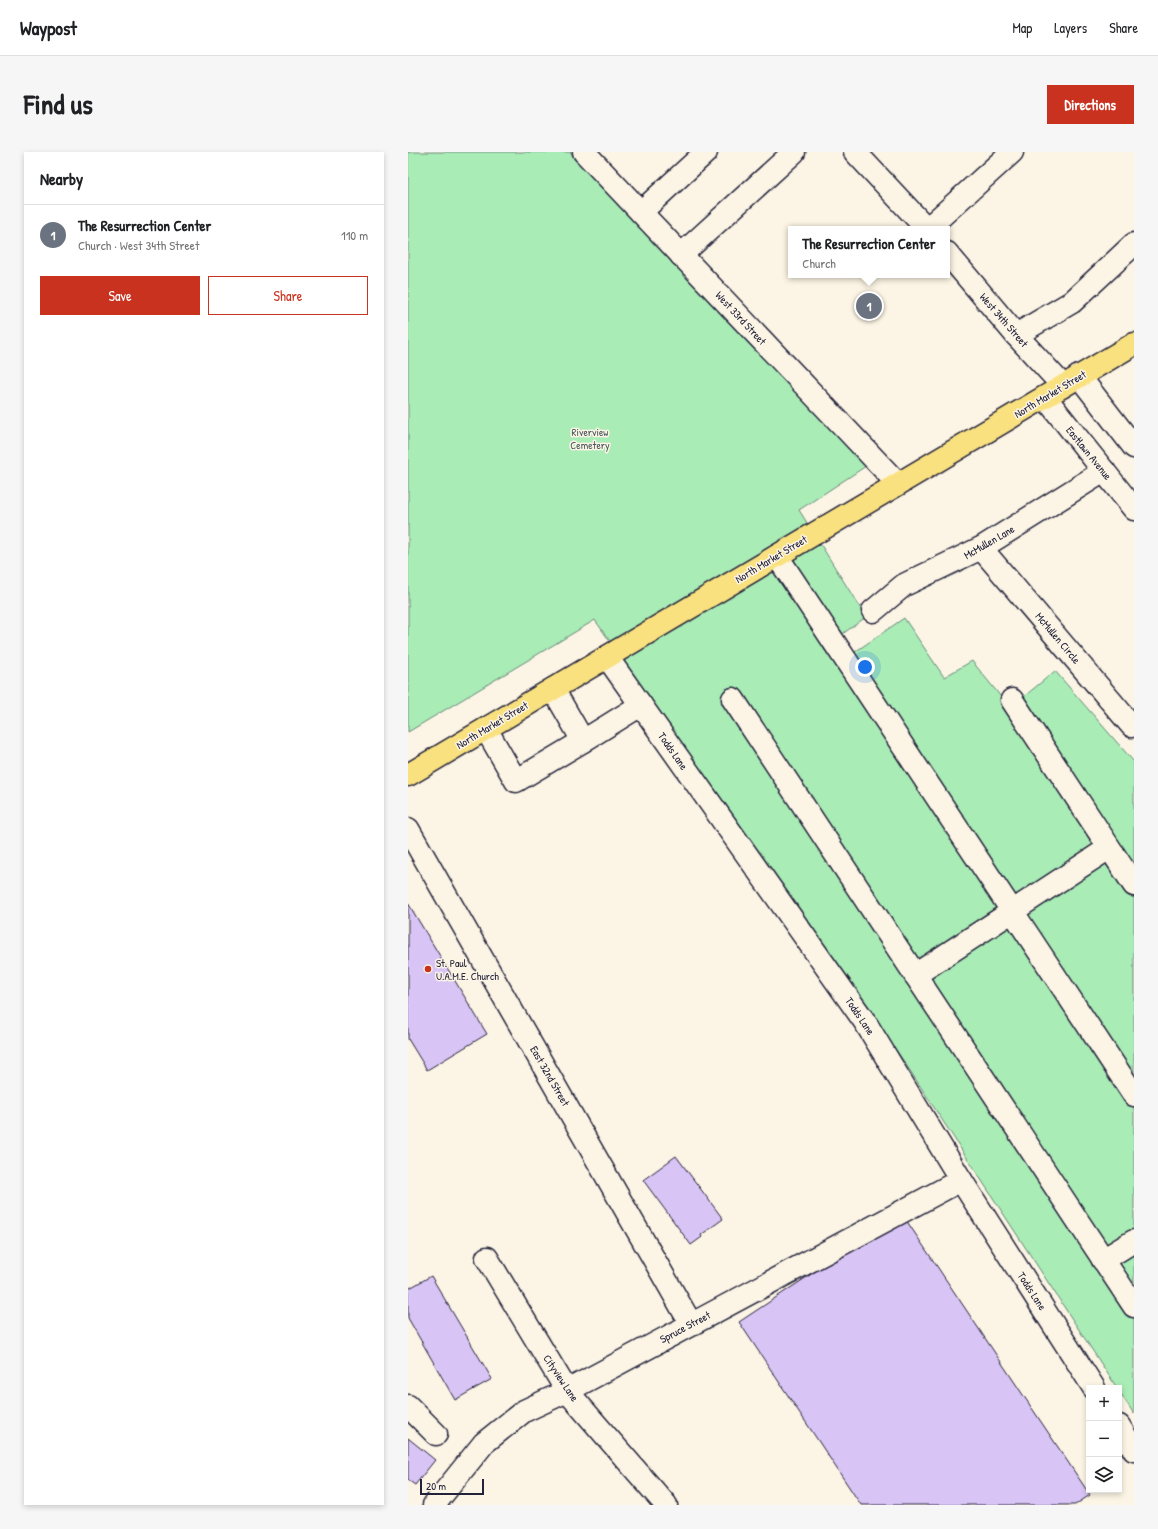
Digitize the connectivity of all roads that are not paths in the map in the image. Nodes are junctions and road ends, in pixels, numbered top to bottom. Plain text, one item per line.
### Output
1 (585, 152) edge
2 (706, 152) edge
3 (794, 152) edge
4 (854, 152) edge
5 (1012, 152) edge
6 (641, 212) junction
7 (924, 226) edge
8 (930, 226) edge
9 (1134, 244) edge
10 (681, 255) junction
11 (950, 257) edge
12 (1016, 335) junction
13 (1134, 344) edge
14 (1071, 381) junction
15 (1045, 397) junction
16 (1134, 447) edge
17 (1104, 471) junction
18 (898, 484) junction
19 (1134, 509) edge
20 (981, 548) junction
21 (777, 556) junction
22 (873, 611) dead end
23 (607, 657) junction
24 (553, 689) junction
25 (732, 699) dead end
26 (1012, 700) dead end
27 (641, 705) junction
28 (1134, 725) edge
29 (486, 729) junction
30 (583, 741) junction
31 (408, 775) edge
32 (408, 829) edge
33 (1109, 848) junction
34 (1134, 886) edge
35 (1013, 911) junction
36 (915, 975) junction
37 (1134, 1095) edge
38 (961, 1180) junction
39 (1134, 1241) edge
40 (487, 1258) dead end
41 (1103, 1260) junction
42 (1134, 1306) edge
43 (691, 1324) junction
44 (1092, 1385) edge
45 (567, 1391) junction
46 (408, 1406) edge
47 (1122, 1431) edge
48 (436, 1434) dead end
49 (1134, 1450) edge
50 (434, 1505) edge
51 (666, 1505) edge

1 - 6 street, West 33rd Street
2 - 6 street
3 - 10 street
4 - 7 street
5 - 8 street
6 - 10 street, West 33rd Street
9 - 12 street
10 - 18 street, West 33rd Street
11 - 12 street, West 34th Street
12 - 14 street, West 34th Street
13 - 14 main road, North Market Street
14 - 15 main road, North Market Street
14 - 16 street, West 34th Street
15 - 17 street, Eastlawn Avenue
15 - 18 main road, North Market Street
17 - 19 street, Eastlawn Avenue
17 - 20 street, McMullen Lane
18 - 21 main road, North Market Street
20 - 22 street, McMullen Lane
20 - 28 street, McMullen Circle
21 - 23 main road, North Market Street
21 - 35 street
23 - 24 main road, North Market Street
23 - 27 street, Todds Lane
24 - 29 main road, North Market Street
24 - 30 street
25 - 36 street
26 - 33 street
27 - 30 street
27 - 38 street, Todds Lane
29 - 30 street
29 - 31 main road, North Market Street
32 - 43 street, East 32nd Street
33 - 34 street
33 - 35 street
35 - 36 street
35 - 37 street
36 - 41 street
38 - 43 street, Spruce Street
38 - 44 street, Todds Lane
39 - 41 street
40 - 45 street, Cityview Lane
41 - 42 street
43 - 45 street, Spruce Street
45 - 50 street, Spruce Street
45 - 51 street, Cityview Lane
46 - 48 street
47 - 49 street

